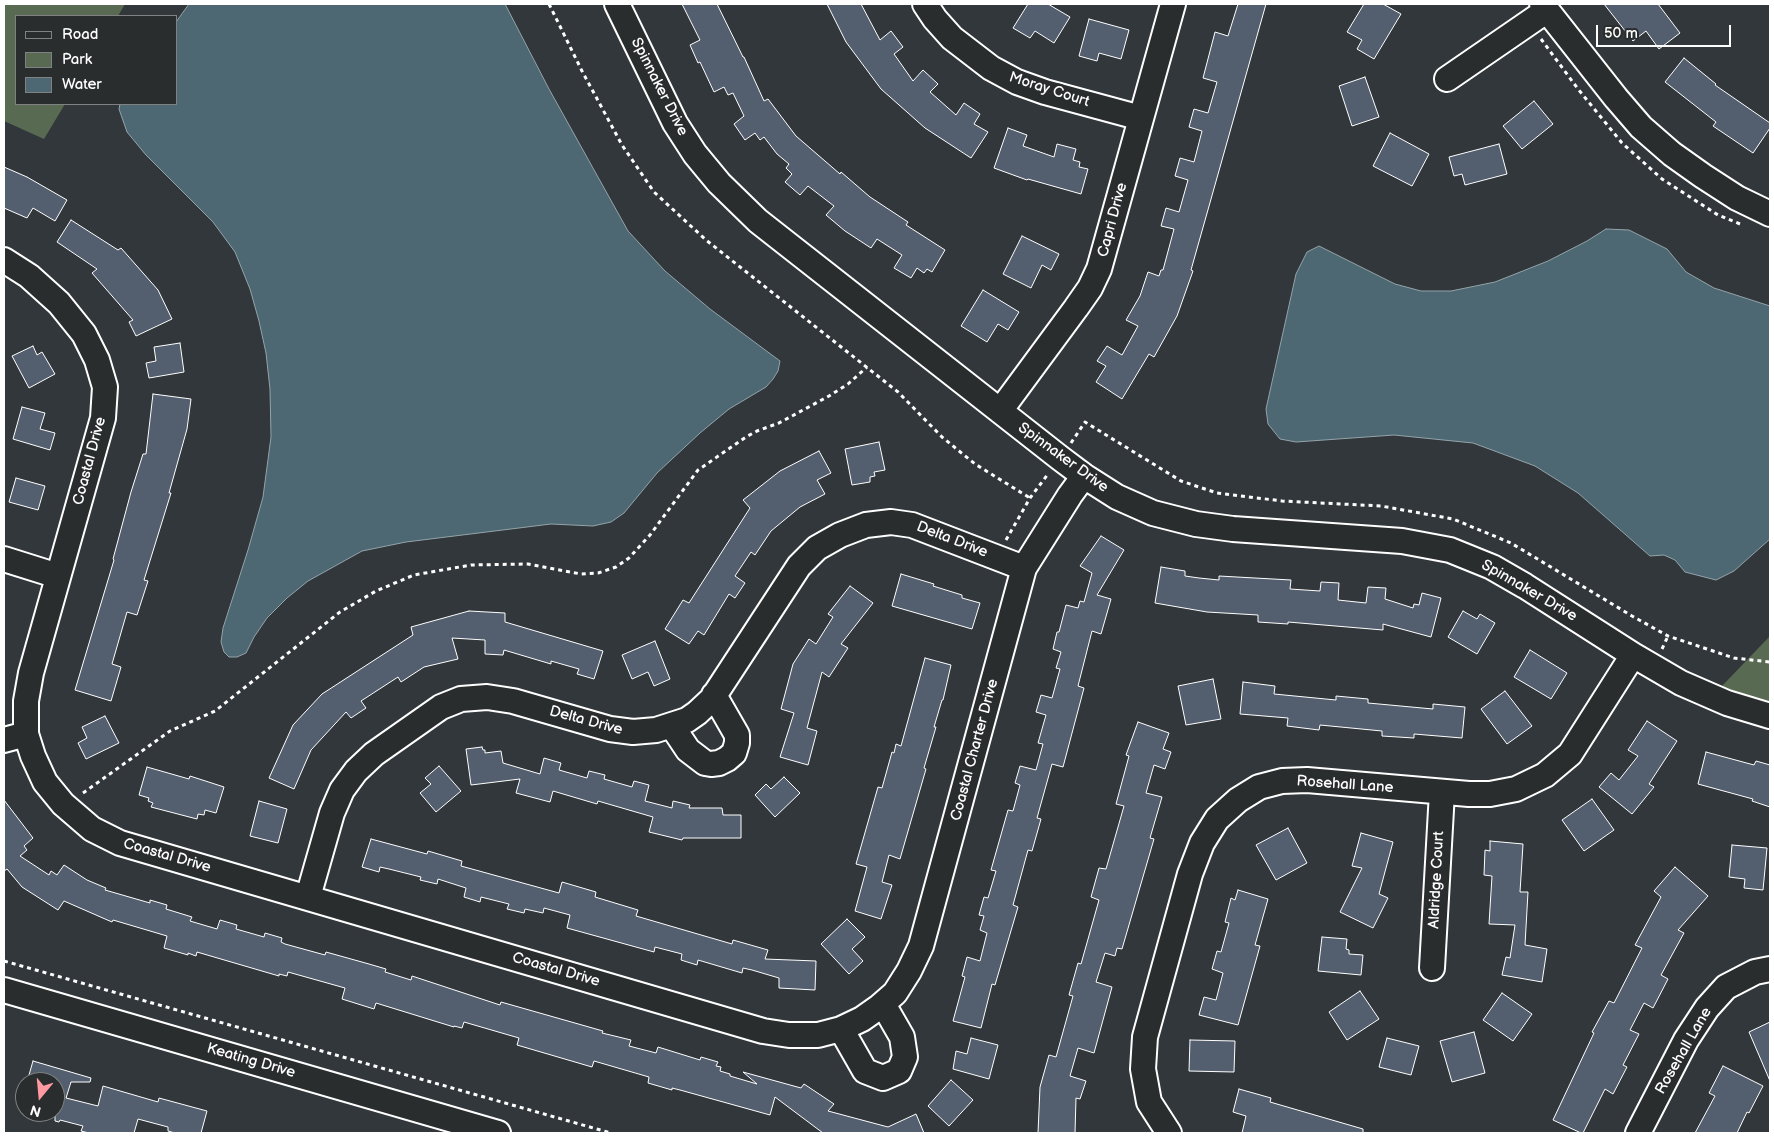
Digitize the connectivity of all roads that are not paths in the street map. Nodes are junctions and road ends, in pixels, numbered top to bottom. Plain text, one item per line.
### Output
1 (617, 4) edge
2 (925, 4) edge
3 (1173, 4) edge
4 (1544, 7) edge
5 (1447, 79) dead end
6 (1141, 118) junction
7 (1770, 214) edge
8 (4, 260) edge
9 (1000, 411) junction
10 (1084, 476) junction
11 (4, 560) edge
12 (1024, 568) junction
13 (58, 576) junction
14 (1633, 655) junction
15 (714, 695) junction
16 (1770, 716) edge
17 (672, 726) junction
18 (26, 734) junction
19 (4, 740) edge
20 (1442, 792) junction
21 (308, 897) junction
22 (1432, 968) dead end
23 (1770, 969) edge
24 (5, 996) edge
25 (883, 1004) junction
26 (862, 1019) joint
27 (841, 1029) junction
28 (498, 1133) edge
29 (1169, 1133) edge
30 (1638, 1133) edge

1 - 9 street, Spinnaker Drive
2 - 6 street, Moray Court
3 - 6 street, Capri Drive
4 - 5 street
4 - 7 street
6 - 9 street, Capri Drive
8 - 13 street, Coastal Drive
9 - 10 street, Spinnaker Drive
10 - 12 street, Coastal Charter Drive
10 - 14 street, Spinnaker Drive
11 - 13 street
12 - 15 street, Delta Drive
12 - 25 street, Coastal Charter Drive
13 - 18 street, Coastal Drive
14 - 16 street, Spinnaker Drive
14 - 20 street, Rosehall Lane
15 - 17 street, Delta Drive
15 - 17 street
17 - 21 street, Delta Drive
18 - 19 street
18 - 21 street, Coastal Drive
20 - 22 street, Aldridge Court
20 - 29 street, Rosehall Lane
21 - 27 street, Coastal Drive
23 - 30 street, Rosehall Lane
24 - 28 street, Keating Drive
25 - 26 street, Coastal Charter Drive
25 - 27 street
26 - 27 street, Coastal Drive

